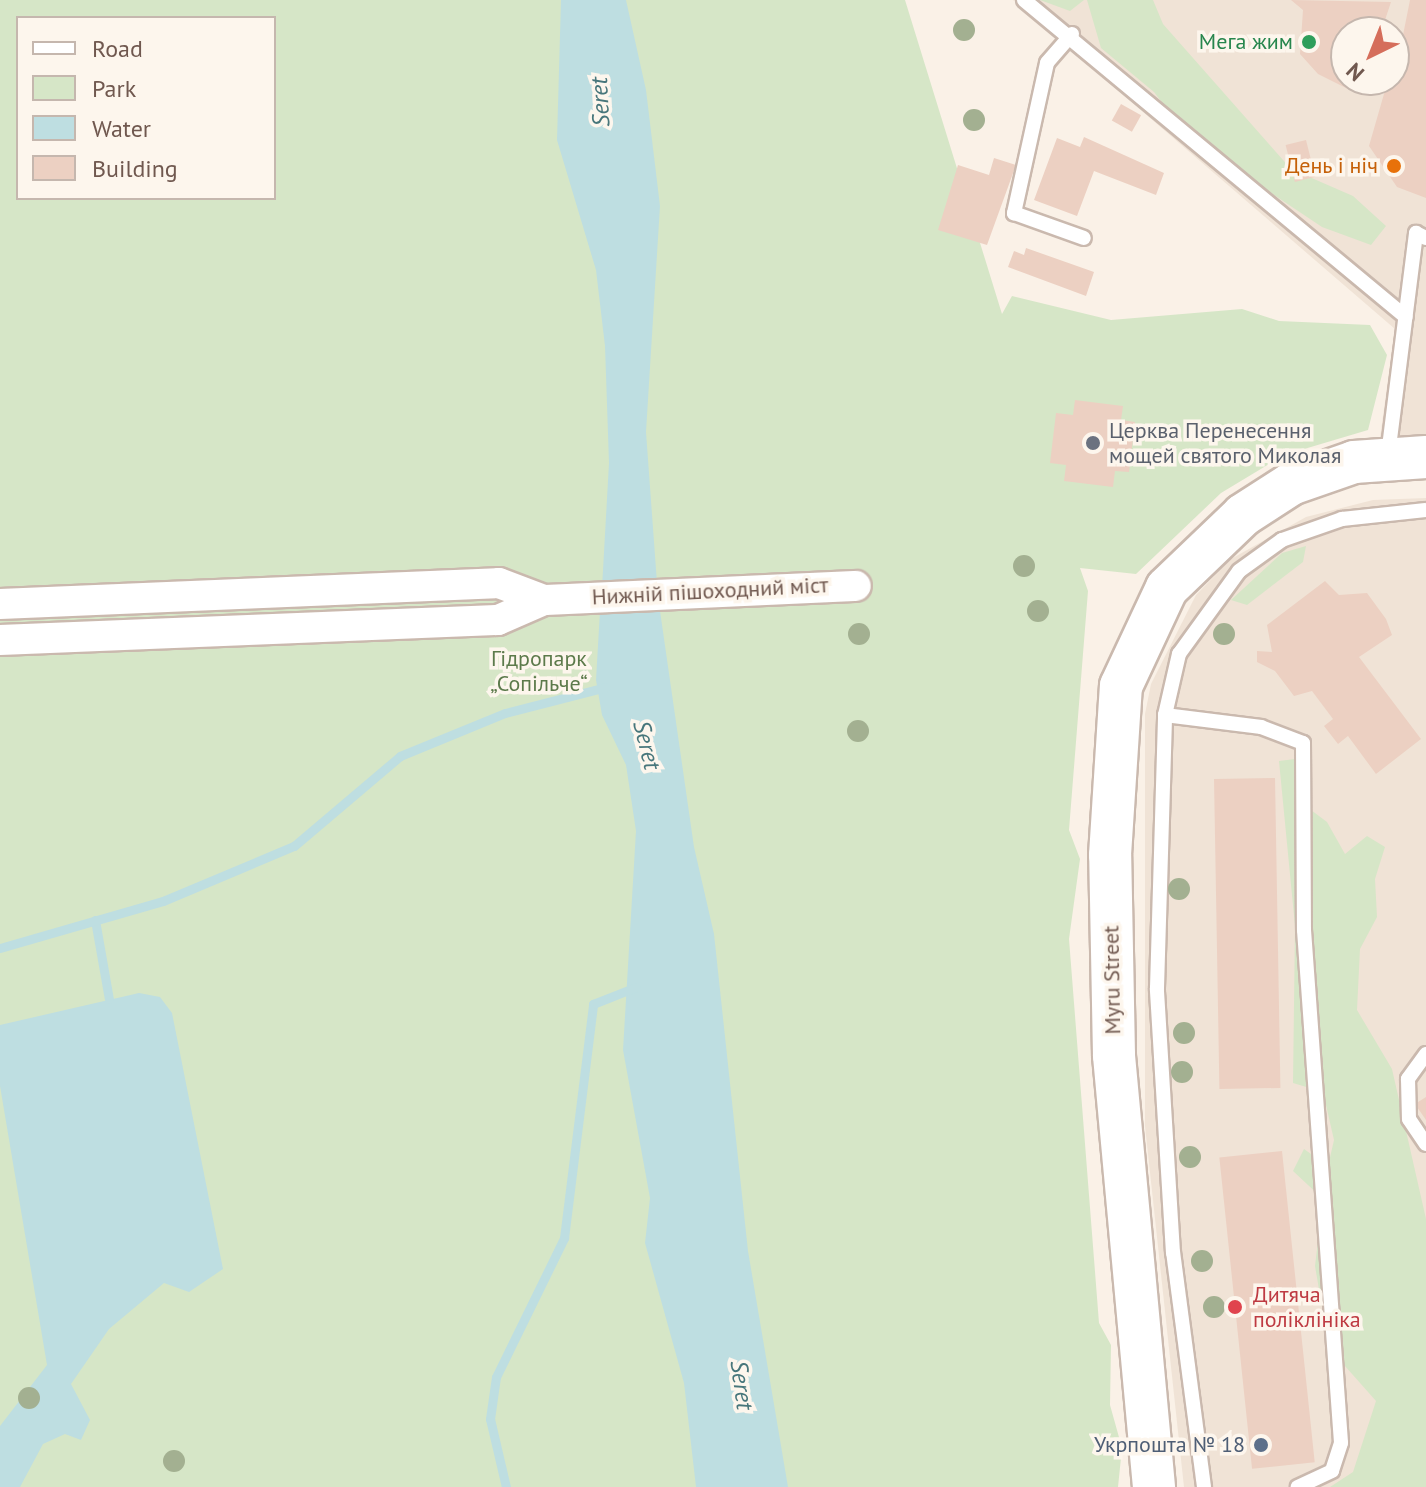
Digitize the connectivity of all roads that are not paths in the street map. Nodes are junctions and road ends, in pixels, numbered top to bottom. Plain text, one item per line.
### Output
1 (1024, 0) edge
2 (1072, 34) junction
3 (1084, 238) dead end
4 (1426, 238) edge
5 (1406, 317) junction
6 (1407, 456) edge
7 (1426, 510) edge
8 (856, 586) dead end
9 (553, 599) junction
10 (0, 604) edge
11 (0, 640) edge
12 (1165, 715) junction
13 (1426, 1054) edge
14 (1426, 1144) edge
15 (1307, 1486) edge
16 (1154, 1487) edge
17 (1204, 1487) edge
18 (1298, 1487) edge
19 (1313, 1487) edge

1 - 2 lane
2 - 3 lane
2 - 5 lane
4 - 5 lane
5 - 6 lane
6 - 16 main road, Myru Street
7 - 12 lane
8 - 9 street, Нижній пішоходний міст
9 - 10 street
9 - 11 street
12 - 15 lane
12 - 17 lane
13 - 14 lane
15 - 18 lane
15 - 19 lane

